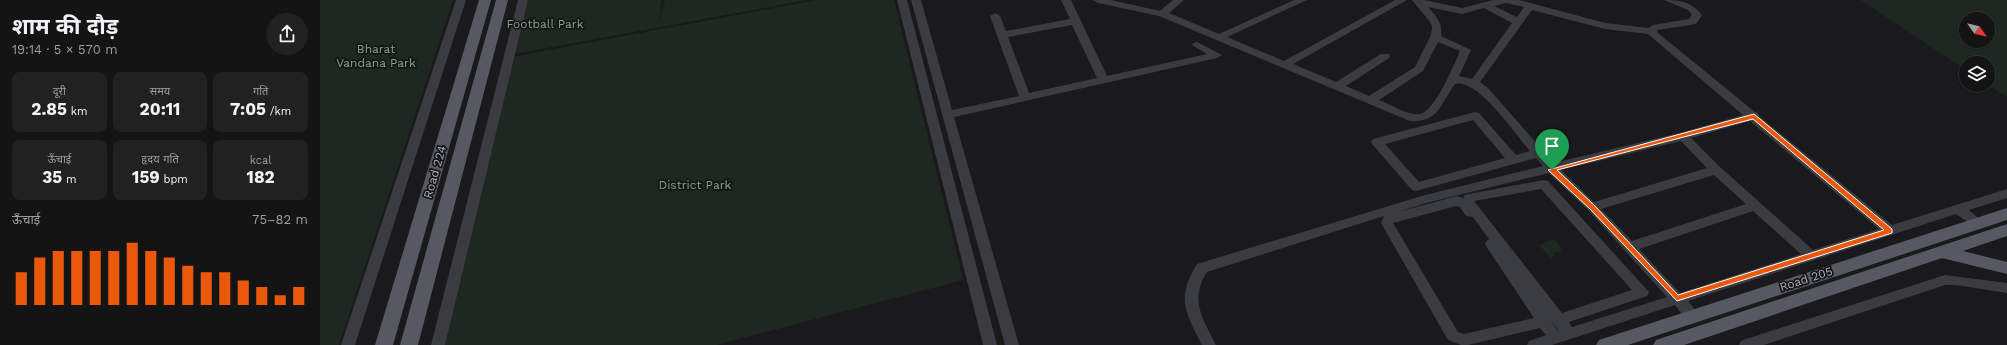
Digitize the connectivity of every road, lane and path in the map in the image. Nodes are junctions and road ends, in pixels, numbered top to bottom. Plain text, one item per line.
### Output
1 (461, 0) edge
2 (485, 0) edge
3 (502, 0) edge
4 (522, 0) edge
5 (902, 0) edge
6 (916, 0) edge
7 (1066, 0) edge
8 (1098, 0) edge
9 (1179, 0) edge
10 (1302, 0) edge
11 (1402, 0) edge
12 (1506, 0) edge
13 (1669, 0) edge
14 (1418, 1) edge
15 (1485, 5) junction
16 (1530, 6) junction
17 (1162, 14) junction
18 (995, 16) dead end
19 (1075, 21) junction
20 (1518, 22) junction
21 (1652, 31) junction
22 (1002, 35) junction
23 (1220, 37) junction
24 (1435, 37) junction
25 (1197, 45) dead end
26 (1385, 56) dead end
27 (1286, 64) junction
28 (1104, 81) junction
29 (1451, 82) junction
30 (1474, 82) junction
31 (1338, 86) junction
32 (1025, 98) junction
33 (1369, 101) junction
34 (948, 115) junction
35 (1754, 116) junction
36 (1683, 136) junction
37 (1538, 153) junction
38 (1513, 160) junction
39 (1552, 170) junction
40 (1716, 170) junction
41 (2007, 193) edge
42 (1756, 206) junction
43 (1592, 207) junction
44 (1958, 209) junction
45 (1978, 223) junction
46 (2003, 227) edge
47 (1890, 231) junction
48 (1629, 247) junction
49 (1942, 252) junction
50 (1811, 256) junction
51 (2007, 268) edge
52 (2007, 288) edge
53 (1677, 298) junction
54 (1693, 316) junction
55 (1559, 320) junction
56 (1544, 321) junction
57 (1569, 334) junction
58 (1556, 338) junction
59 (348, 345) edge
60 (384, 345) edge
61 (409, 345) edge
62 (438, 345) edge
63 (990, 345) edge
64 (1012, 345) edge
65 (1209, 345) edge
66 (1534, 345) edge
67 (1605, 345) edge
68 (1662, 345) edge
69 (1746, 345) edge

1 - 59 street
2 - 60 main road, Road 224
3 - 61 main road, Road 224
4 - 62 street
5 - 63 street
6 - 34 street
7 - 19 street
8 - 17 street
9 - 17 street
10 - 23 street
11 - 27 street
12 - 15 street
12 - 16 street
13 - 21 street
14 - 15 street
14 - 24 street
15 - 20 street
16 - 20 street
16 - 21 street
17 - 23 street
18 - 22 street
19 - 22 street
19 - 28 street
20 - 30 street
21 - 35 street
22 - 32 street
23 - 27 street
24 - 29 street
24 - 33 street
25 - 28 street
26 - 31 street
27 - 31 street
28 - 32 street
29 - 30 street
29 - 33 street
30 - 37 street
31 - 33 street
32 - 34 street
34 - 64 street
35 - 36 street
35 - 47 street
36 - 39 street
36 - 40 street
37 - 38 street
37 - 39 street
38 - 38 street
39 - 43 street
39 - 65 street
40 - 42 street
40 - 43 street
41 - 44 street
42 - 48 street
42 - 50 street
43 - 48 street
44 - 45 street
44 - 47 street
45 - 46 main road, Road 205
45 - 54 main road, Road 205
46 - 49 main road, Road 205
47 - 50 street
48 - 53 street
49 - 51 main road
49 - 68 main road, Road 205
50 - 53 street
52 - 69 street
53 - 54 street
53 - 57 street
54 - 67 main road, Road 205
55 - 55 street
55 - 57 street
56 - 56 street
56 - 58 street
57 - 58 street
58 - 66 street

